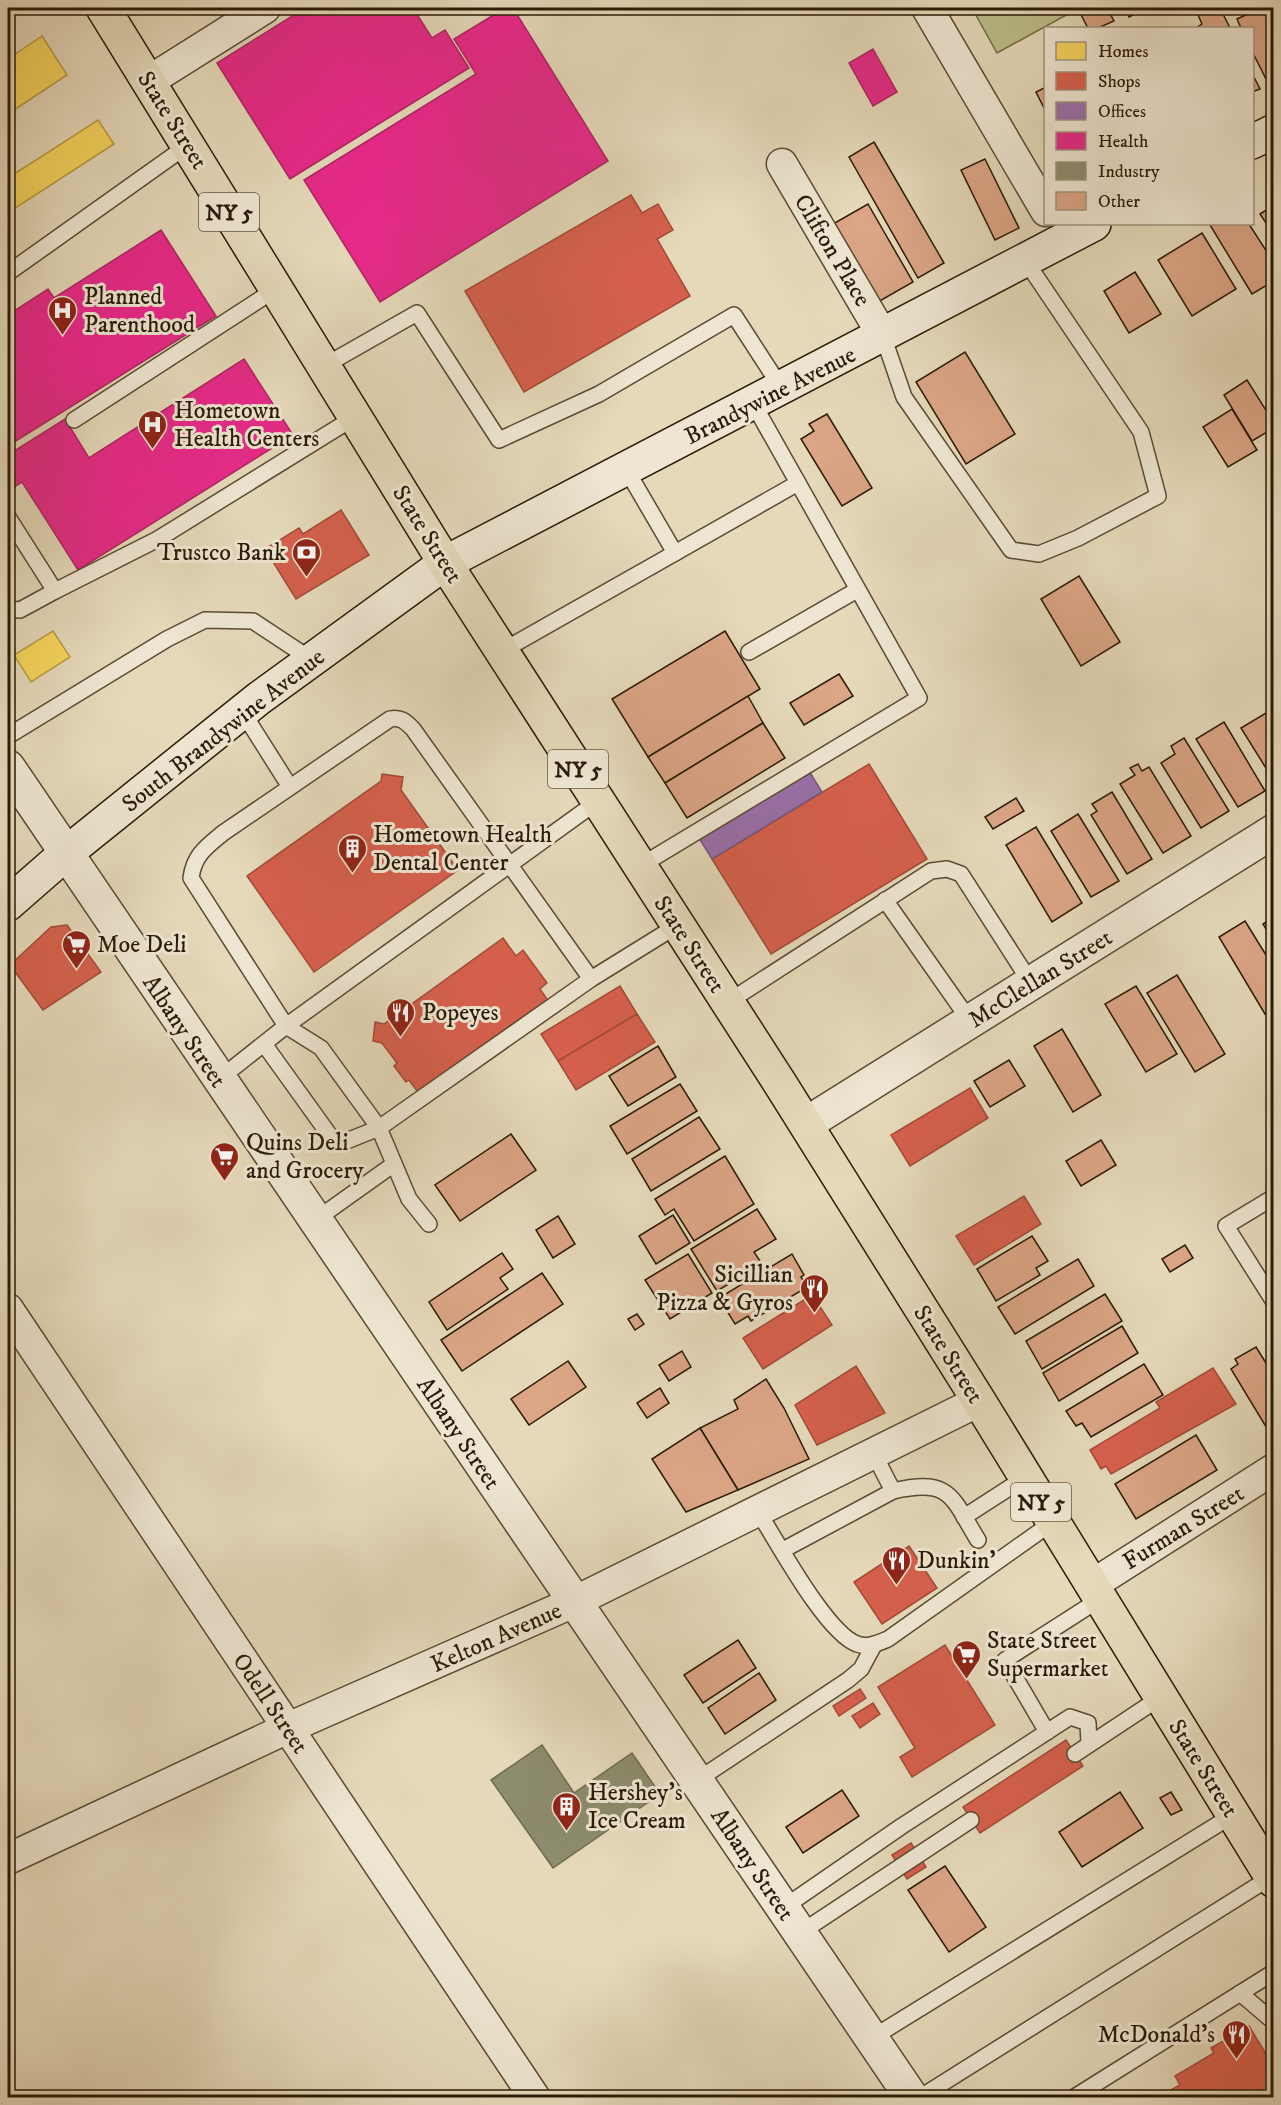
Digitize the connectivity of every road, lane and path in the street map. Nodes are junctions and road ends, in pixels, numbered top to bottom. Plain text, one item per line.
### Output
1 (103, 8) edge
2 (265, 8) edge
3 (927, 8) edge
4 (149, 81) junction
5 (1274, 131) edge
6 (1254, 141) edge
7 (188, 145) junction
8 (782, 164) dead end
9 (1044, 208) edge
10 (1090, 225) edge
11 (1058, 232) edge
12 (1025, 260) junction
13 (8, 273) edge
14 (276, 289) junction
15 (883, 336) junction
16 (324, 366) junction
17 (782, 388) junction
18 (753, 403) junction
19 (355, 417) junction
20 (74, 420) dead end
21 (626, 469) junction
22 (798, 483) junction
23 (8, 517) edge
24 (675, 553) junction
25 (445, 563) junction
26 (857, 590) junction
27 (55, 591) junction
28 (8, 609) edge
29 (501, 651) junction
30 (748, 652) dead end
31 (312, 660) junction
32 (242, 711) junction
33 (8, 736) edge
34 (8, 767) edge
35 (290, 787) junction
36 (598, 801) junction
37 (1274, 831) edge
38 (64, 855) junction
39 (510, 865) junction
40 (640, 866) junction
41 (885, 900) junction
42 (8, 904) edge
43 (678, 925) junction
44 (591, 978) junction
45 (1030, 983) junction
46 (728, 1002) junction
47 (970, 1021) junction
48 (286, 1026) junction
49 (264, 1044) junction
50 (218, 1080) junction
51 (806, 1124) junction
52 (379, 1128) junction
53 (394, 1164) junction
54 (1274, 1197) edge
55 (314, 1221) junction
56 (429, 1224) dead end
57 (1274, 1302) edge
58 (8, 1309) edge
59 (979, 1401) junction
60 (873, 1452) junction
61 (1274, 1469) edge
62 (1026, 1477) junction
63 (893, 1491) junction
64 (757, 1510) junction
65 (964, 1517) junction
66 (1053, 1521) junction
67 (978, 1540) dead end
68 (783, 1550) junction
69 (1096, 1592) junction
70 (574, 1602) junction
71 (873, 1645) junction
72 (1161, 1697) junction
73 (288, 1728) junction
74 (1047, 1732) junction
75 (1089, 1744) junction
76 (1075, 1754) dead end
77 (696, 1781) junction
78 (1233, 1815) junction
79 (971, 1820) dead end
80 (8, 1859) edge
81 (1272, 1880) edge
82 (792, 1921) junction
83 (1274, 1972) edge
84 (1240, 1993) junction
85 (1274, 2022) edge
86 (872, 2038) junction
87 (535, 2097) edge
88 (912, 2097) edge
89 (919, 2097) edge
90 (1072, 2097) edge

1 - 4 main road, State Street / NY 5
2 - 4 street
3 - 9 street
4 - 7 main road, State Street / NY 5
5 - 6 street
7 - 13 lane
7 - 14 main road, State Street / NY 5
8 - 15 street, Clifton Place
10 - 11 street, Brandywine Avenue
11 - 12 street, Brandywine Avenue
12 - 15 street, Brandywine Avenue
12 - 15 lane
14 - 16 main road, State Street / NY 5
14 - 20 lane
15 - 17 street, Brandywine Avenue
16 - 17 lane
16 - 19 main road, State Street / NY 5
17 - 18 street, Brandywine Avenue
18 - 21 street, Brandywine Avenue
18 - 22 lane
19 - 25 main road, State Street / NY 5
19 - 27 lane
21 - 24 lane
21 - 25 street, Brandywine Avenue
22 - 24 lane
22 - 26 lane
23 - 27 lane
24 - 29 lane
25 - 29 main road, State Street / NY 5
25 - 31 street, South Brandywine Avenue
26 - 30 lane
26 - 40 lane
27 - 28 lane
29 - 36 main road, State Street / NY 5
31 - 32 street, South Brandywine Avenue
31 - 33 lane
32 - 35 lane
32 - 38 street, South Brandywine Avenue
34 - 38 street, Albany Street
35 - 39 lane
35 - 48 lane
36 - 39 lane
36 - 40 main road, State Street / NY 5
37 - 45 street, McClellan Street
38 - 42 street, South Brandywine Avenue
38 - 50 street, Albany Street
39 - 44 lane
39 - 48 lane
40 - 43 main road, State Street / NY 5
41 - 45 lane
41 - 46 lane
41 - 47 lane
43 - 44 lane
43 - 46 main road, State Street / NY 5
44 - 52 lane
45 - 47 street, McClellan Street
46 - 51 main road, State Street / NY 5
47 - 51 street, McClellan Street
48 - 49 lane
48 - 52 lane
49 - 50 lane
49 - 52 lane
50 - 55 street, Albany Street
51 - 59 main road, State Street / NY 5
52 - 53 lane
53 - 55 lane
53 - 56 lane
54 - 57 lane
55 - 70 street, Albany Street
58 - 73 street, Odell Street
59 - 60 street, Kelton Avenue
59 - 62 main road, State Street / NY 5
60 - 63 lane
60 - 64 street, Kelton Avenue
61 - 69 street, Furman Street
62 - 65 lane
62 - 66 main road, State Street / NY 5
63 - 65 lane
63 - 68 lane
64 - 68 lane
64 - 70 street, Kelton Avenue
65 - 67 lane
66 - 69 main road, State Street / NY 5
66 - 71 lane
68 - 71 lane
69 - 72 main road, State Street / NY 5
69 - 74 lane
70 - 73 street, Kelton Avenue
70 - 77 street, Albany Street
71 - 77 lane
72 - 75 lane
72 - 78 main road, State Street / NY 5
73 - 80 street, Kelton Avenue
73 - 87 street, Odell Street
74 - 75 lane
74 - 82 lane
75 - 76 lane
77 - 82 street, Albany Street
78 - 81 main road, State Street / NY 5
78 - 86 lane
79 - 82 lane
81 - 89 lane
82 - 86 street, Albany Street
83 - 84 lane
84 - 85 lane
84 - 90 lane
86 - 88 street, Albany Street

